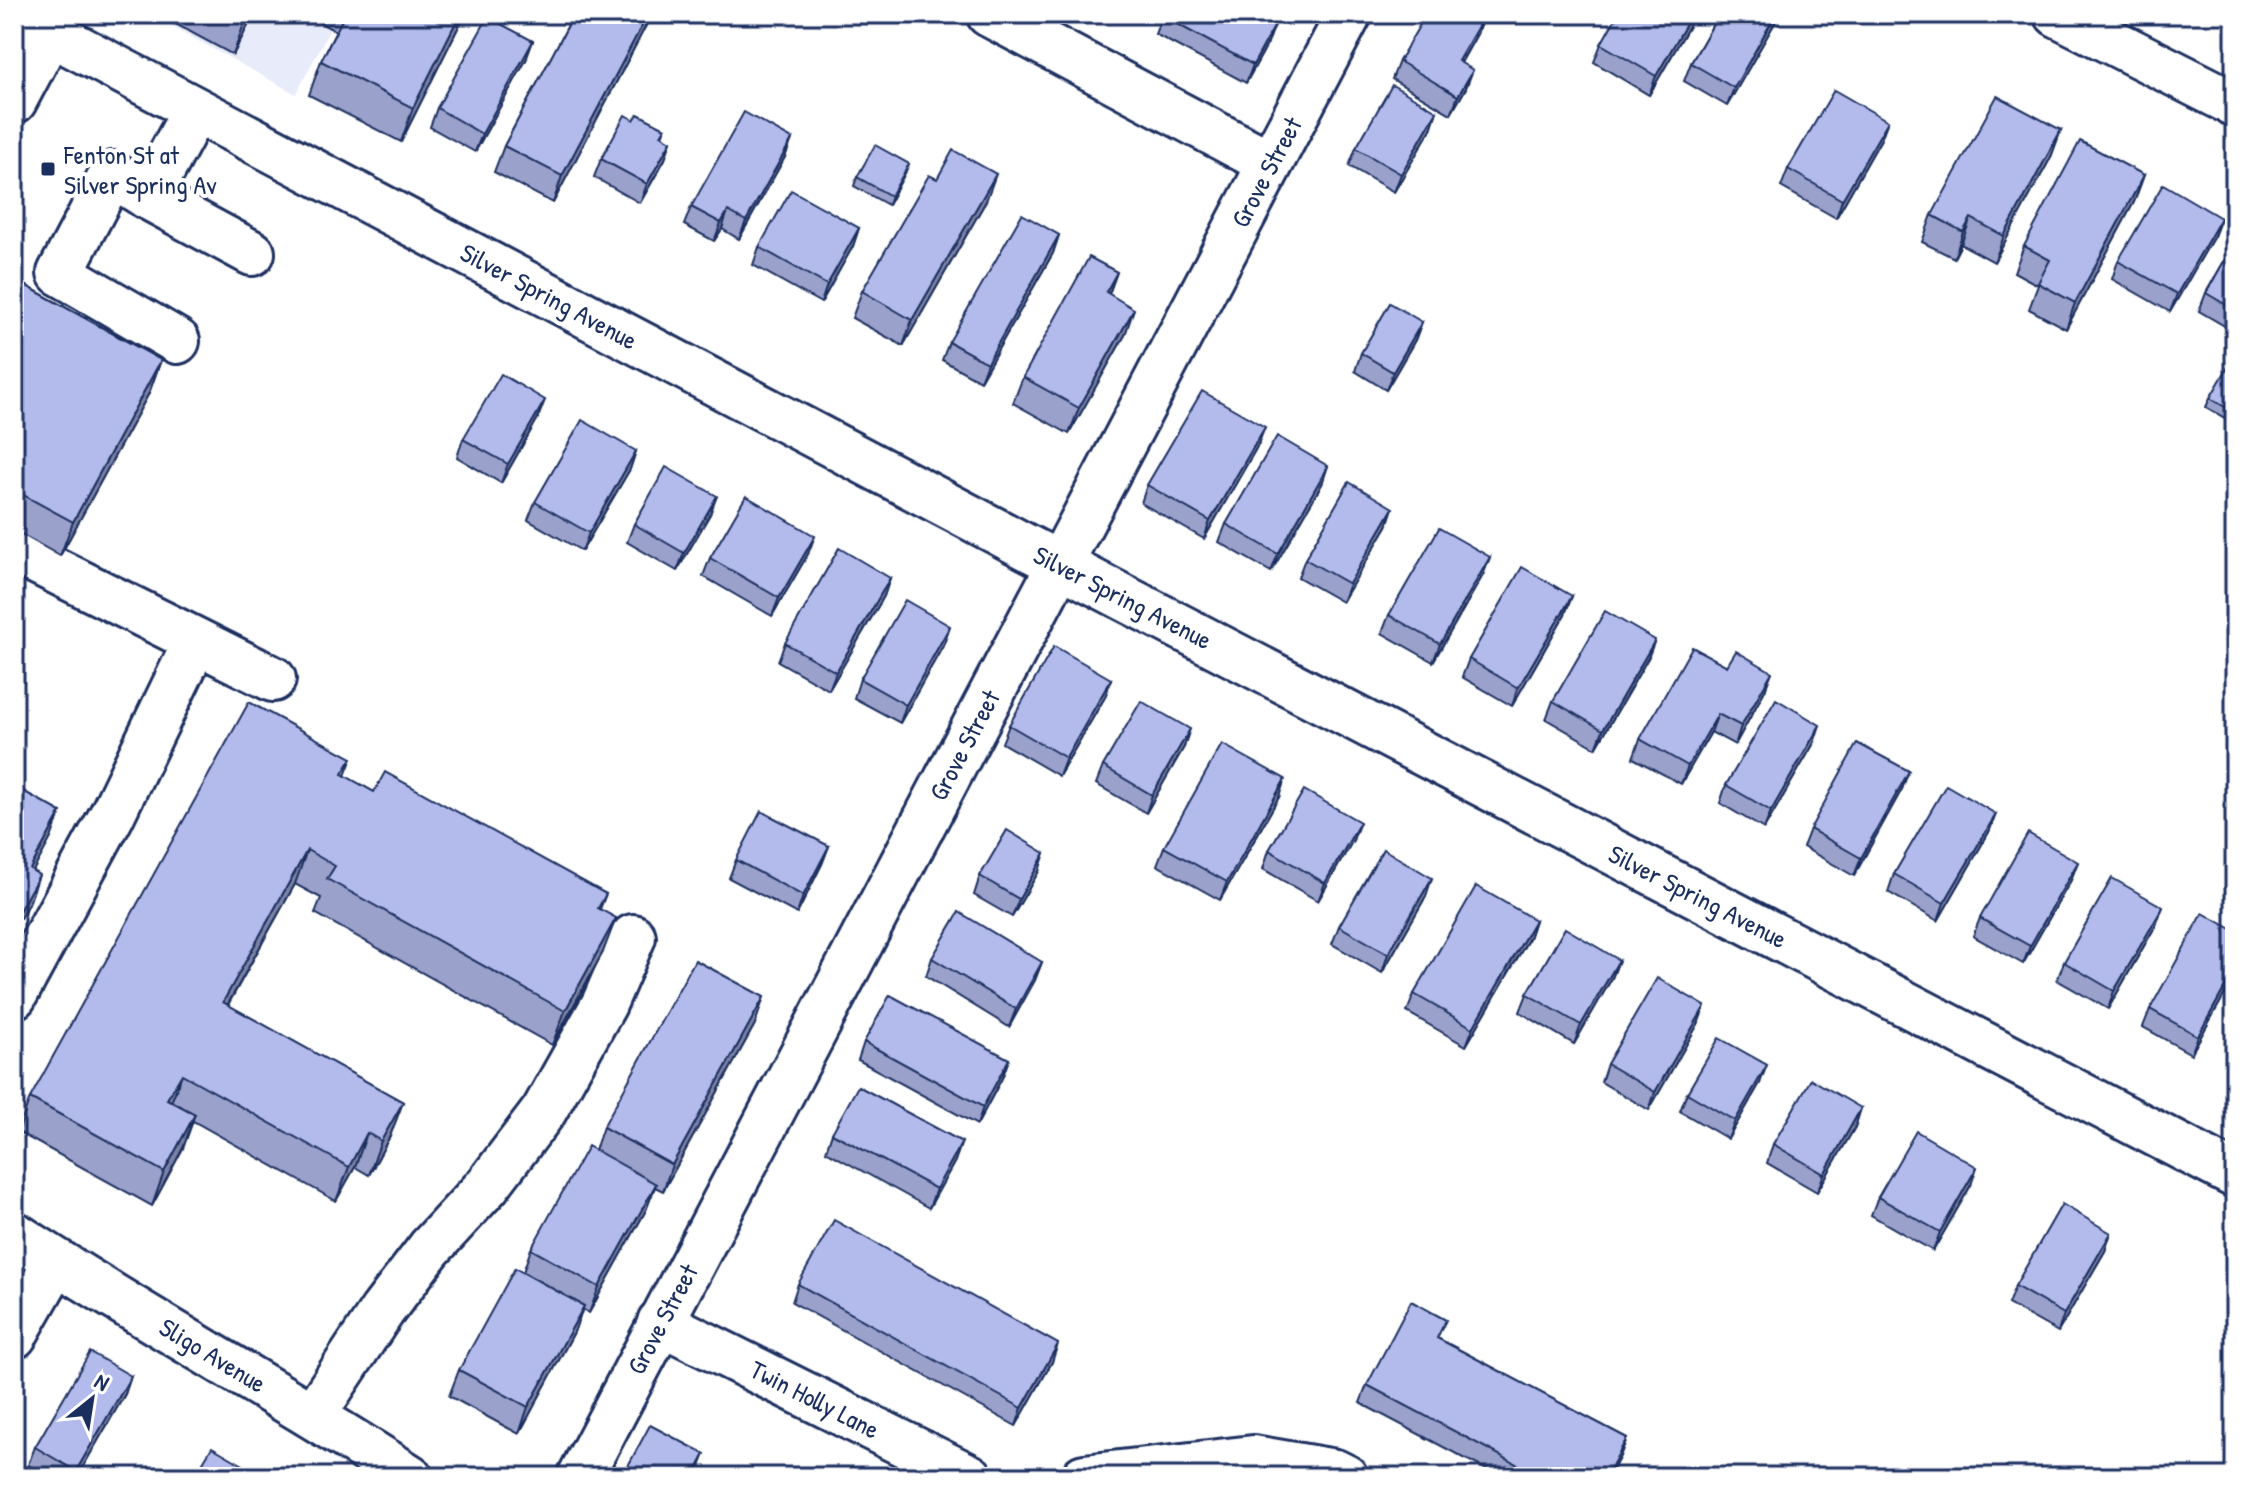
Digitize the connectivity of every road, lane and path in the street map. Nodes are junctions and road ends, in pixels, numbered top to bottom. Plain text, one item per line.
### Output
1 (989, 14) edge
2 (1349, 14) edge
3 (2057, 14) edge
4 (41, 20) edge
5 (14, 101) edge
6 (2235, 104) edge
7 (195, 110) junction
8 (1270, 163) junction
9 (148, 197) junction
10 (252, 253) dead end
11 (177, 341) dead end
12 (14, 550) edge
13 (1060, 564) junction
14 (196, 641) junction
15 (273, 679) dead end
16 (633, 937) dead end
17 (14, 996) edge
18 (2235, 1175) edge
19 (14, 1234) edge
20 (56, 1262) junction
21 (660, 1322) junction
22 (14, 1336) edge
23 (313, 1415) junction
24 (410, 1477) edge
25 (580, 1477) edge
26 (970, 1477) edge
27 (1084, 1477) edge
28 (1345, 1477) edge

1 - 8 street
2 - 8 street, Grove Street
3 - 6 street
4 - 5 street
4 - 7 street, Silver Spring Avenue
7 - 9 street
7 - 13 street, Silver Spring Avenue
8 - 13 street, Grove Street
9 - 10 street
9 - 11 street
12 - 14 street
13 - 18 street, Silver Spring Avenue
13 - 21 street, Grove Street
14 - 15 street
14 - 17 street
16 - 23 street
19 - 20 street, Sligo Avenue
20 - 22 street
20 - 23 street, Sligo Avenue
21 - 25 street, Grove Street
21 - 26 street, Twin Holly Lane
23 - 24 street, Sligo Avenue
27 - 28 street

